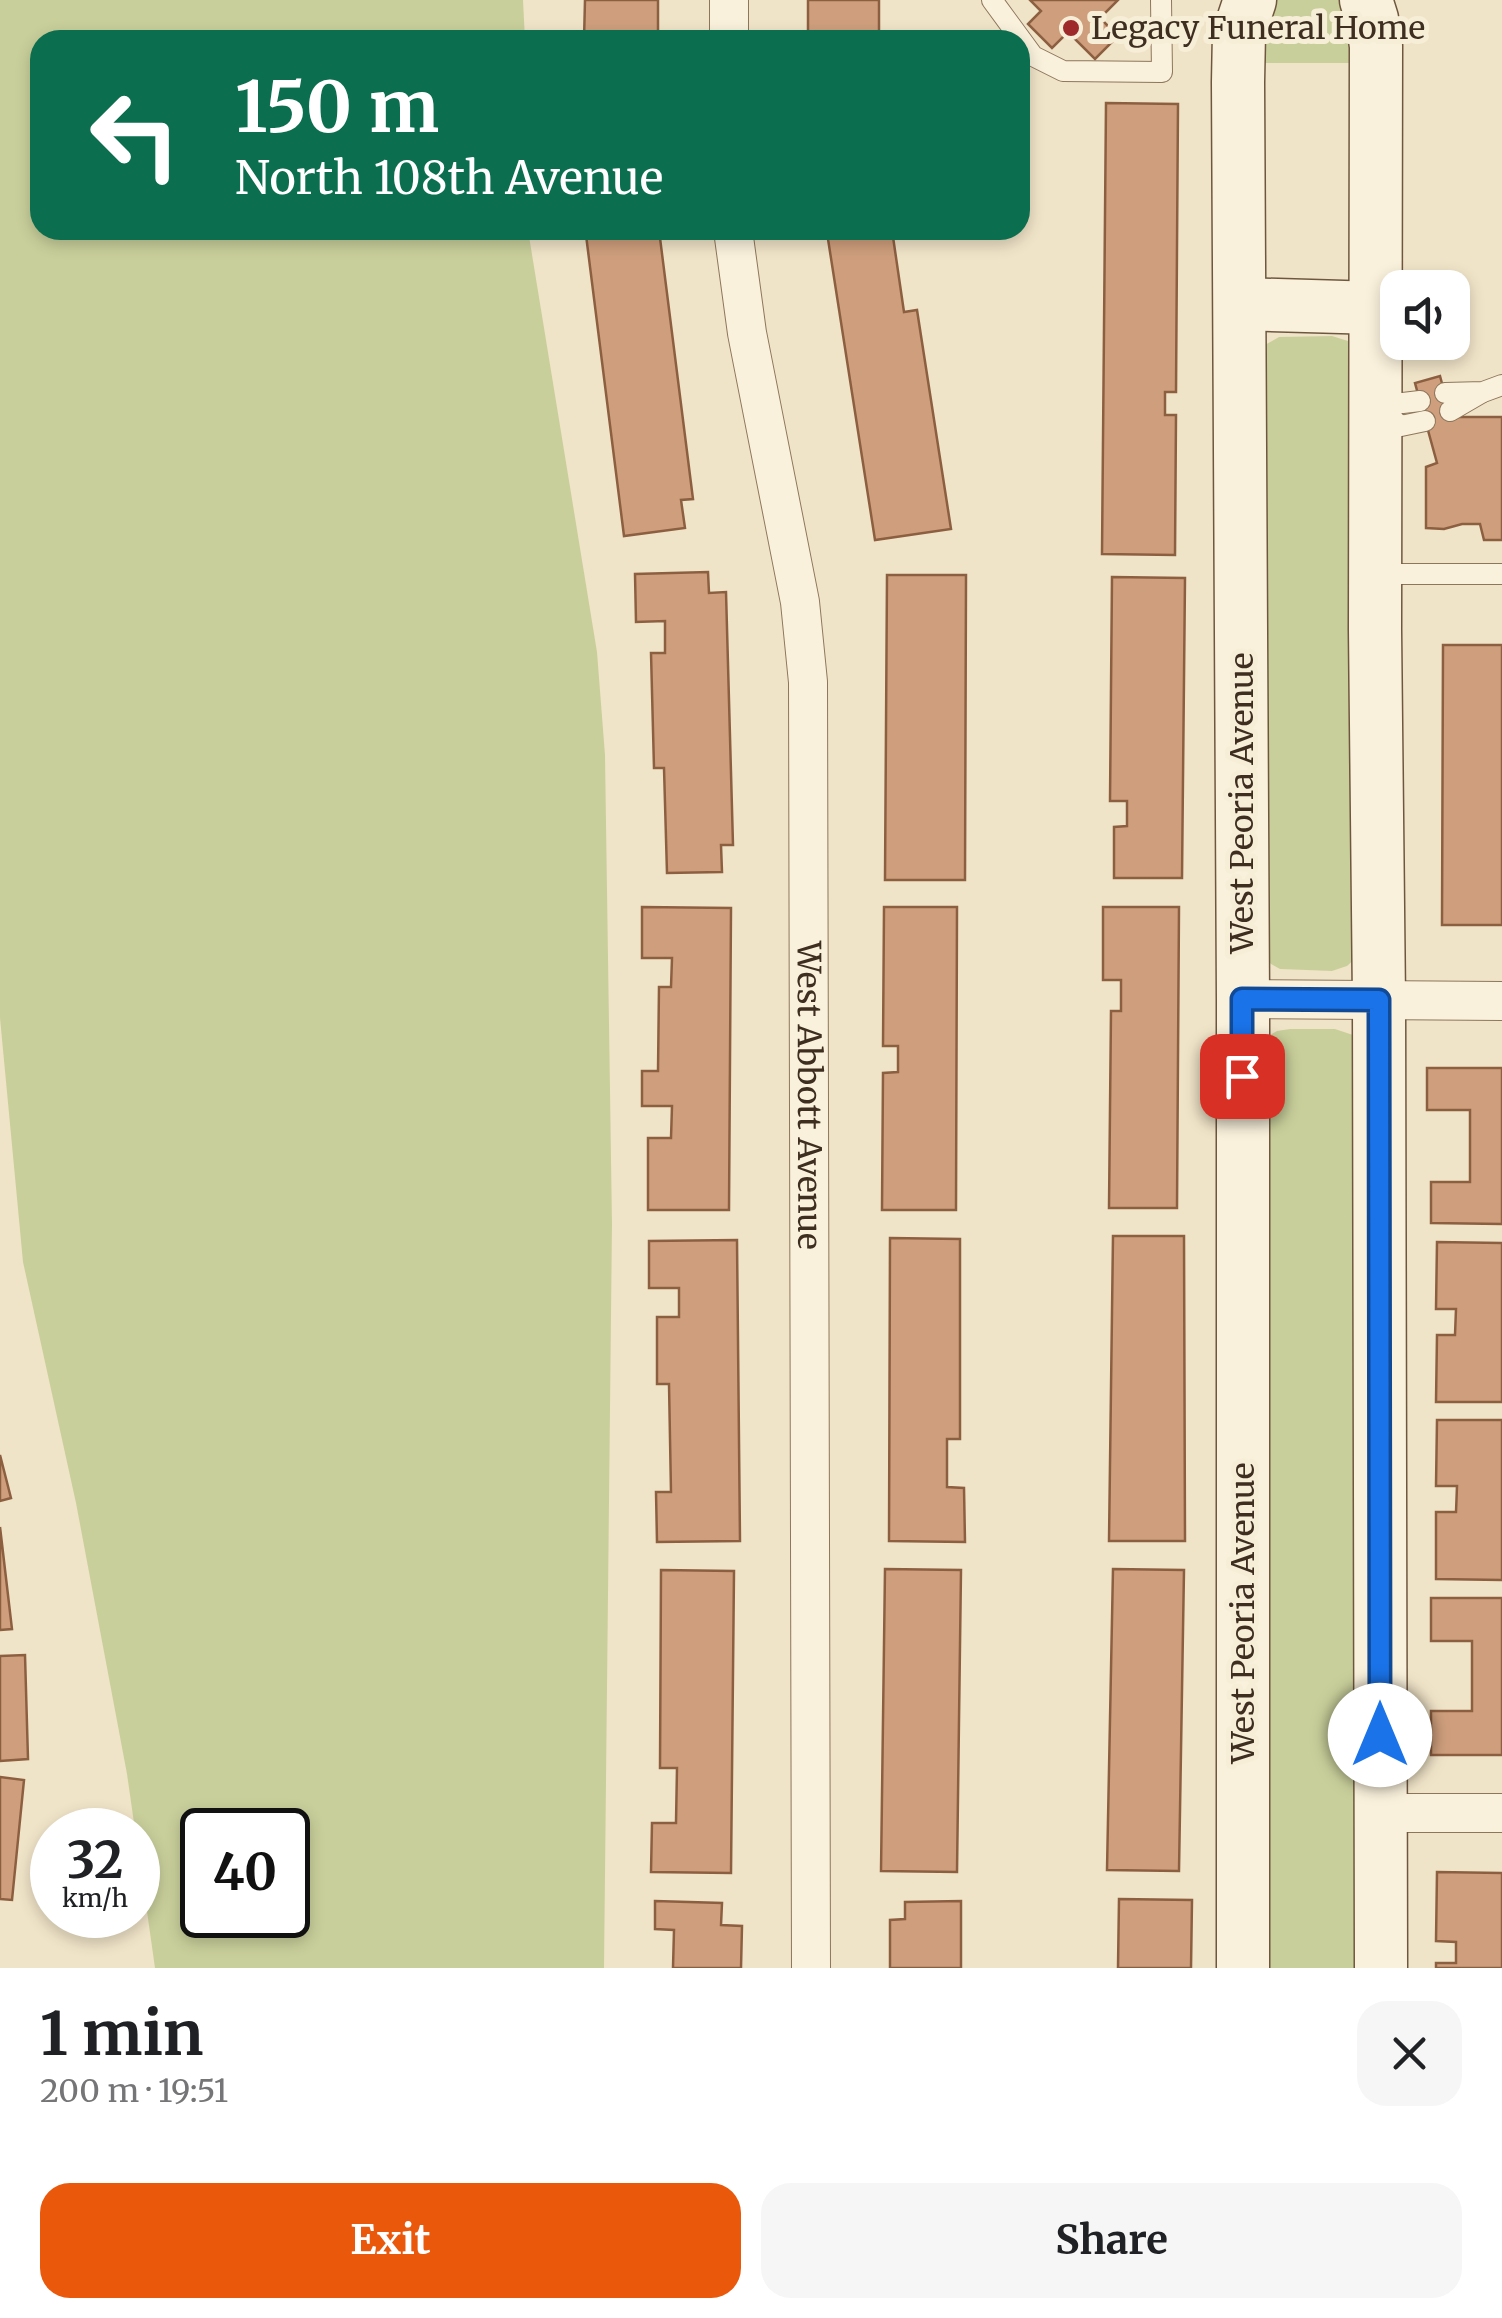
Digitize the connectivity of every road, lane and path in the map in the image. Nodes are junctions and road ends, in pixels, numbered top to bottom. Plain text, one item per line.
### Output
1 (729, 0) edge
2 (992, 0) edge
3 (1161, 0) edge
4 (1250, 0) edge
5 (1366, 0) edge
6 (729, 30) edge
7 (1014, 30) edge
8 (1030, 52) edge
9 (734, 240) edge
10 (1240, 304) junction
11 (1377, 308) junction
12 (1492, 389) edge
13 (1447, 402) dead end
14 (1377, 574) junction
15 (1502, 574) edge
16 (1242, 999) junction
17 (1379, 1000) junction
18 (1502, 1001) edge
19 (1380, 1812) junction
20 (1502, 1812) edge
21 (812, 1968) edge
22 (1243, 1968) edge
23 (1381, 1968) edge

1 - 6 street
2 - 7 lane
3 - 8 lane
4 - 10 street, West Peoria Avenue
5 - 11 street
9 - 21 street, West Abbott Avenue
10 - 11 street
10 - 16 street, West Peoria Avenue
11 - 14 street
12 - 13 lane
14 - 15 lane
14 - 17 street
16 - 17 street
16 - 22 street, West Peoria Avenue
17 - 18 street
17 - 19 street
19 - 20 street
19 - 23 street

